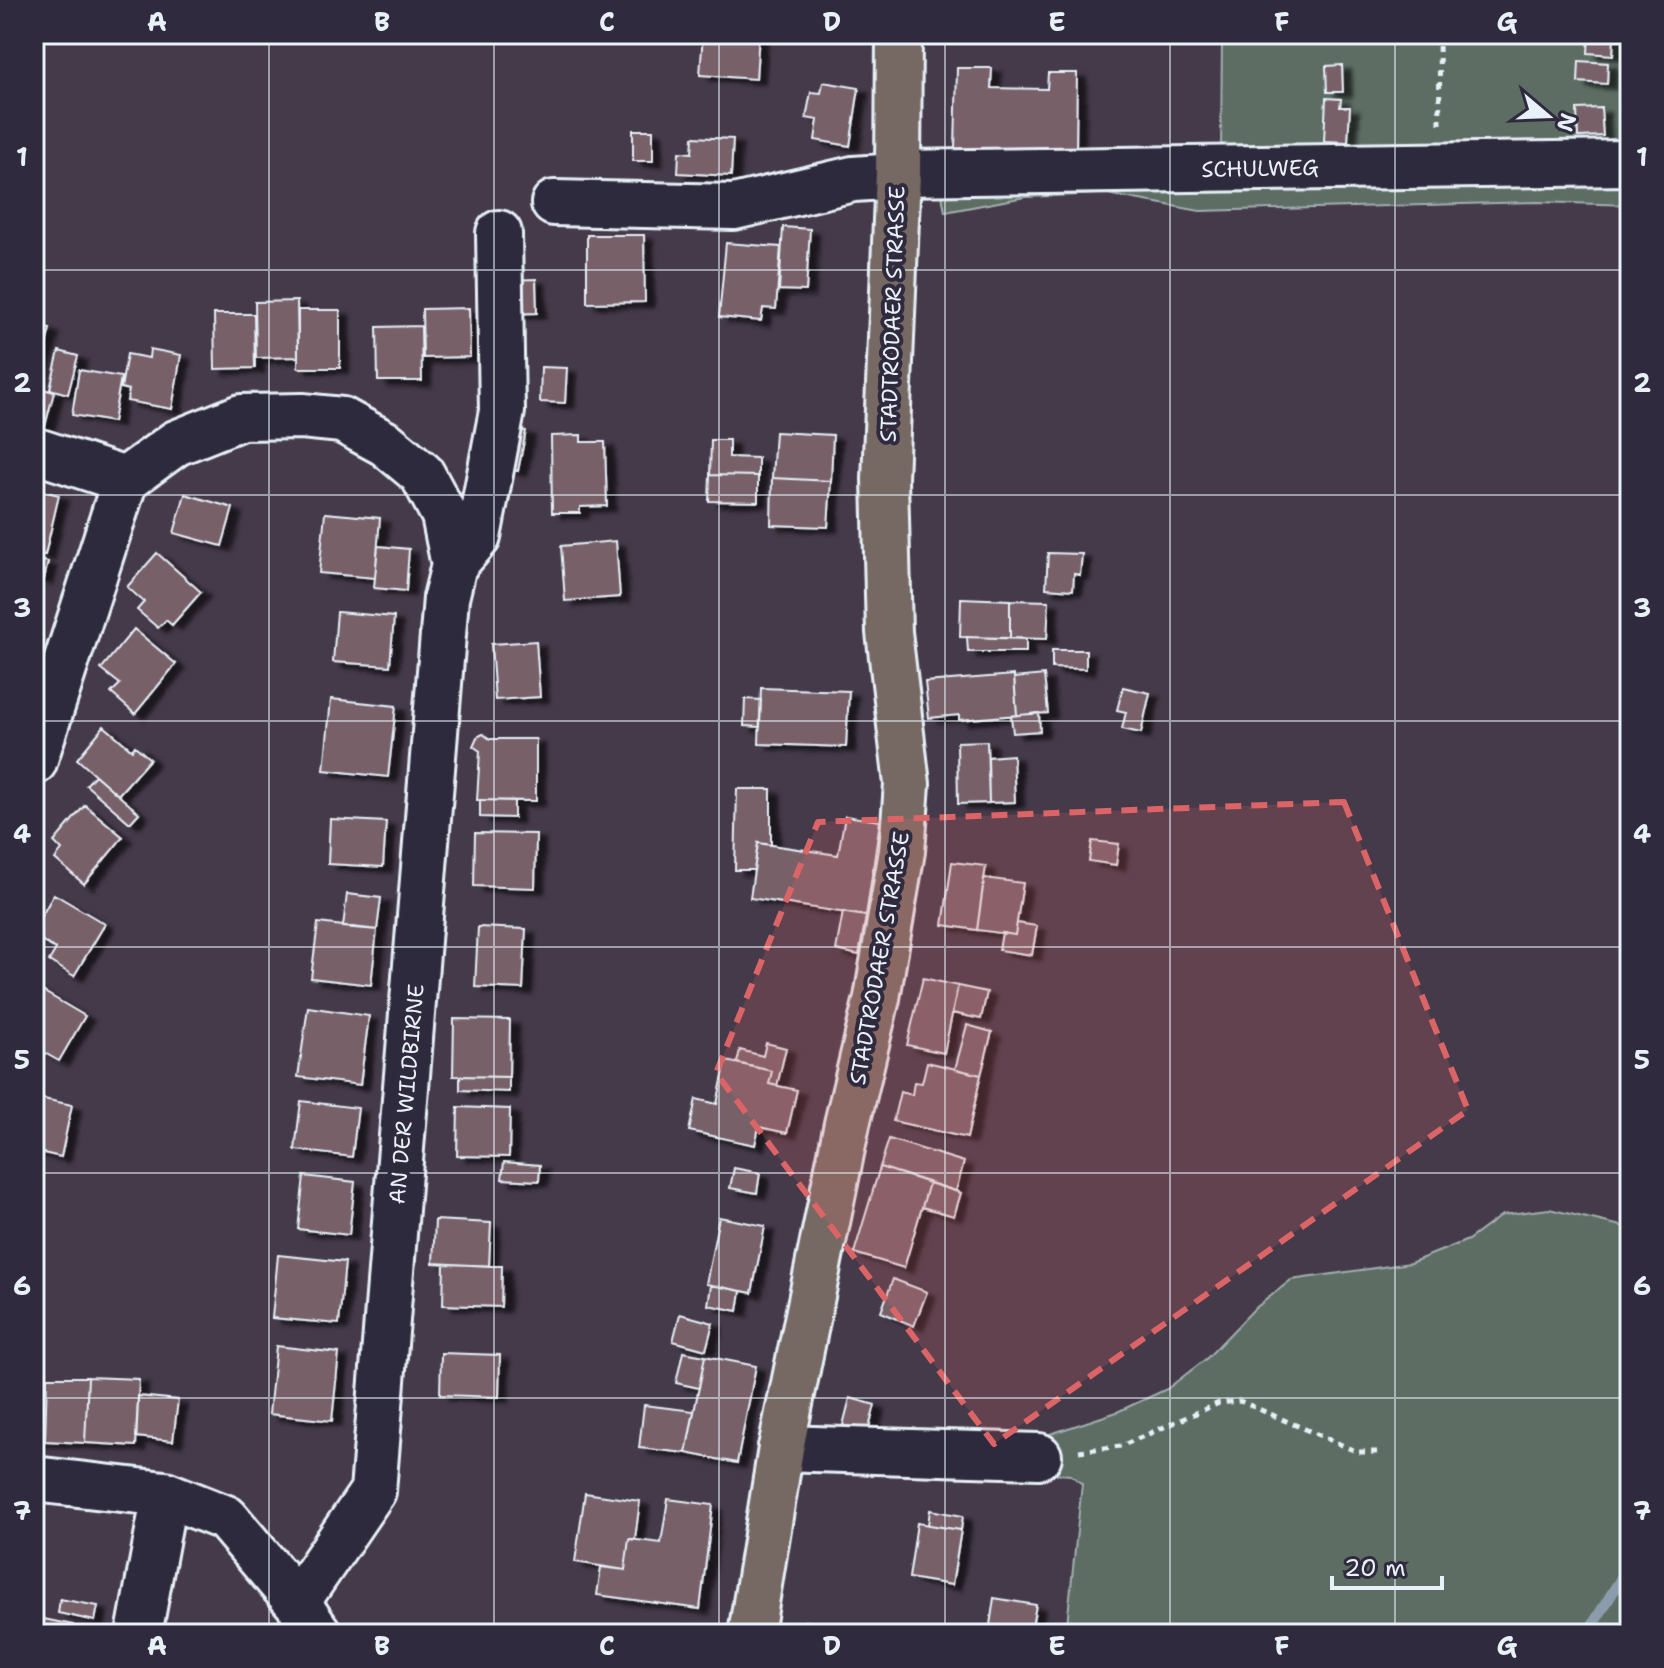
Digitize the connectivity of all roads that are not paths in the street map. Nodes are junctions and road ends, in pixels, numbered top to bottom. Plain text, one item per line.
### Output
1 (899, 34) edge
2 (1626, 164) edge
3 (898, 175) junction
4 (554, 203) dead end
5 (499, 233) dead end
6 (34, 450) edge
7 (125, 480) junction
8 (454, 565) junction
9 (34, 762) edge
10 (781, 1448) junction
11 (1039, 1456) road end
12 (34, 1479) edge
13 (165, 1494) junction
14 (308, 1618) edge
15 (139, 1634) edge
16 (751, 1634) edge

1 - 3 main road, STADTRODAER STRASSE
2 - 3 street, SCHULWEG
3 - 4 street, SCHULWEG
3 - 10 main road, STADTRODAER STRASSE
5 - 8 street, AN DER WILDBIRNE
6 - 7 street
7 - 8 street, AN DER WILDBIRNE
7 - 9 street
8 - 14 street, AN DER WILDBIRNE
10 - 11 street
10 - 16 main road, STADTRODAER STRASSE
12 - 13 street
13 - 14 street
13 - 15 street

